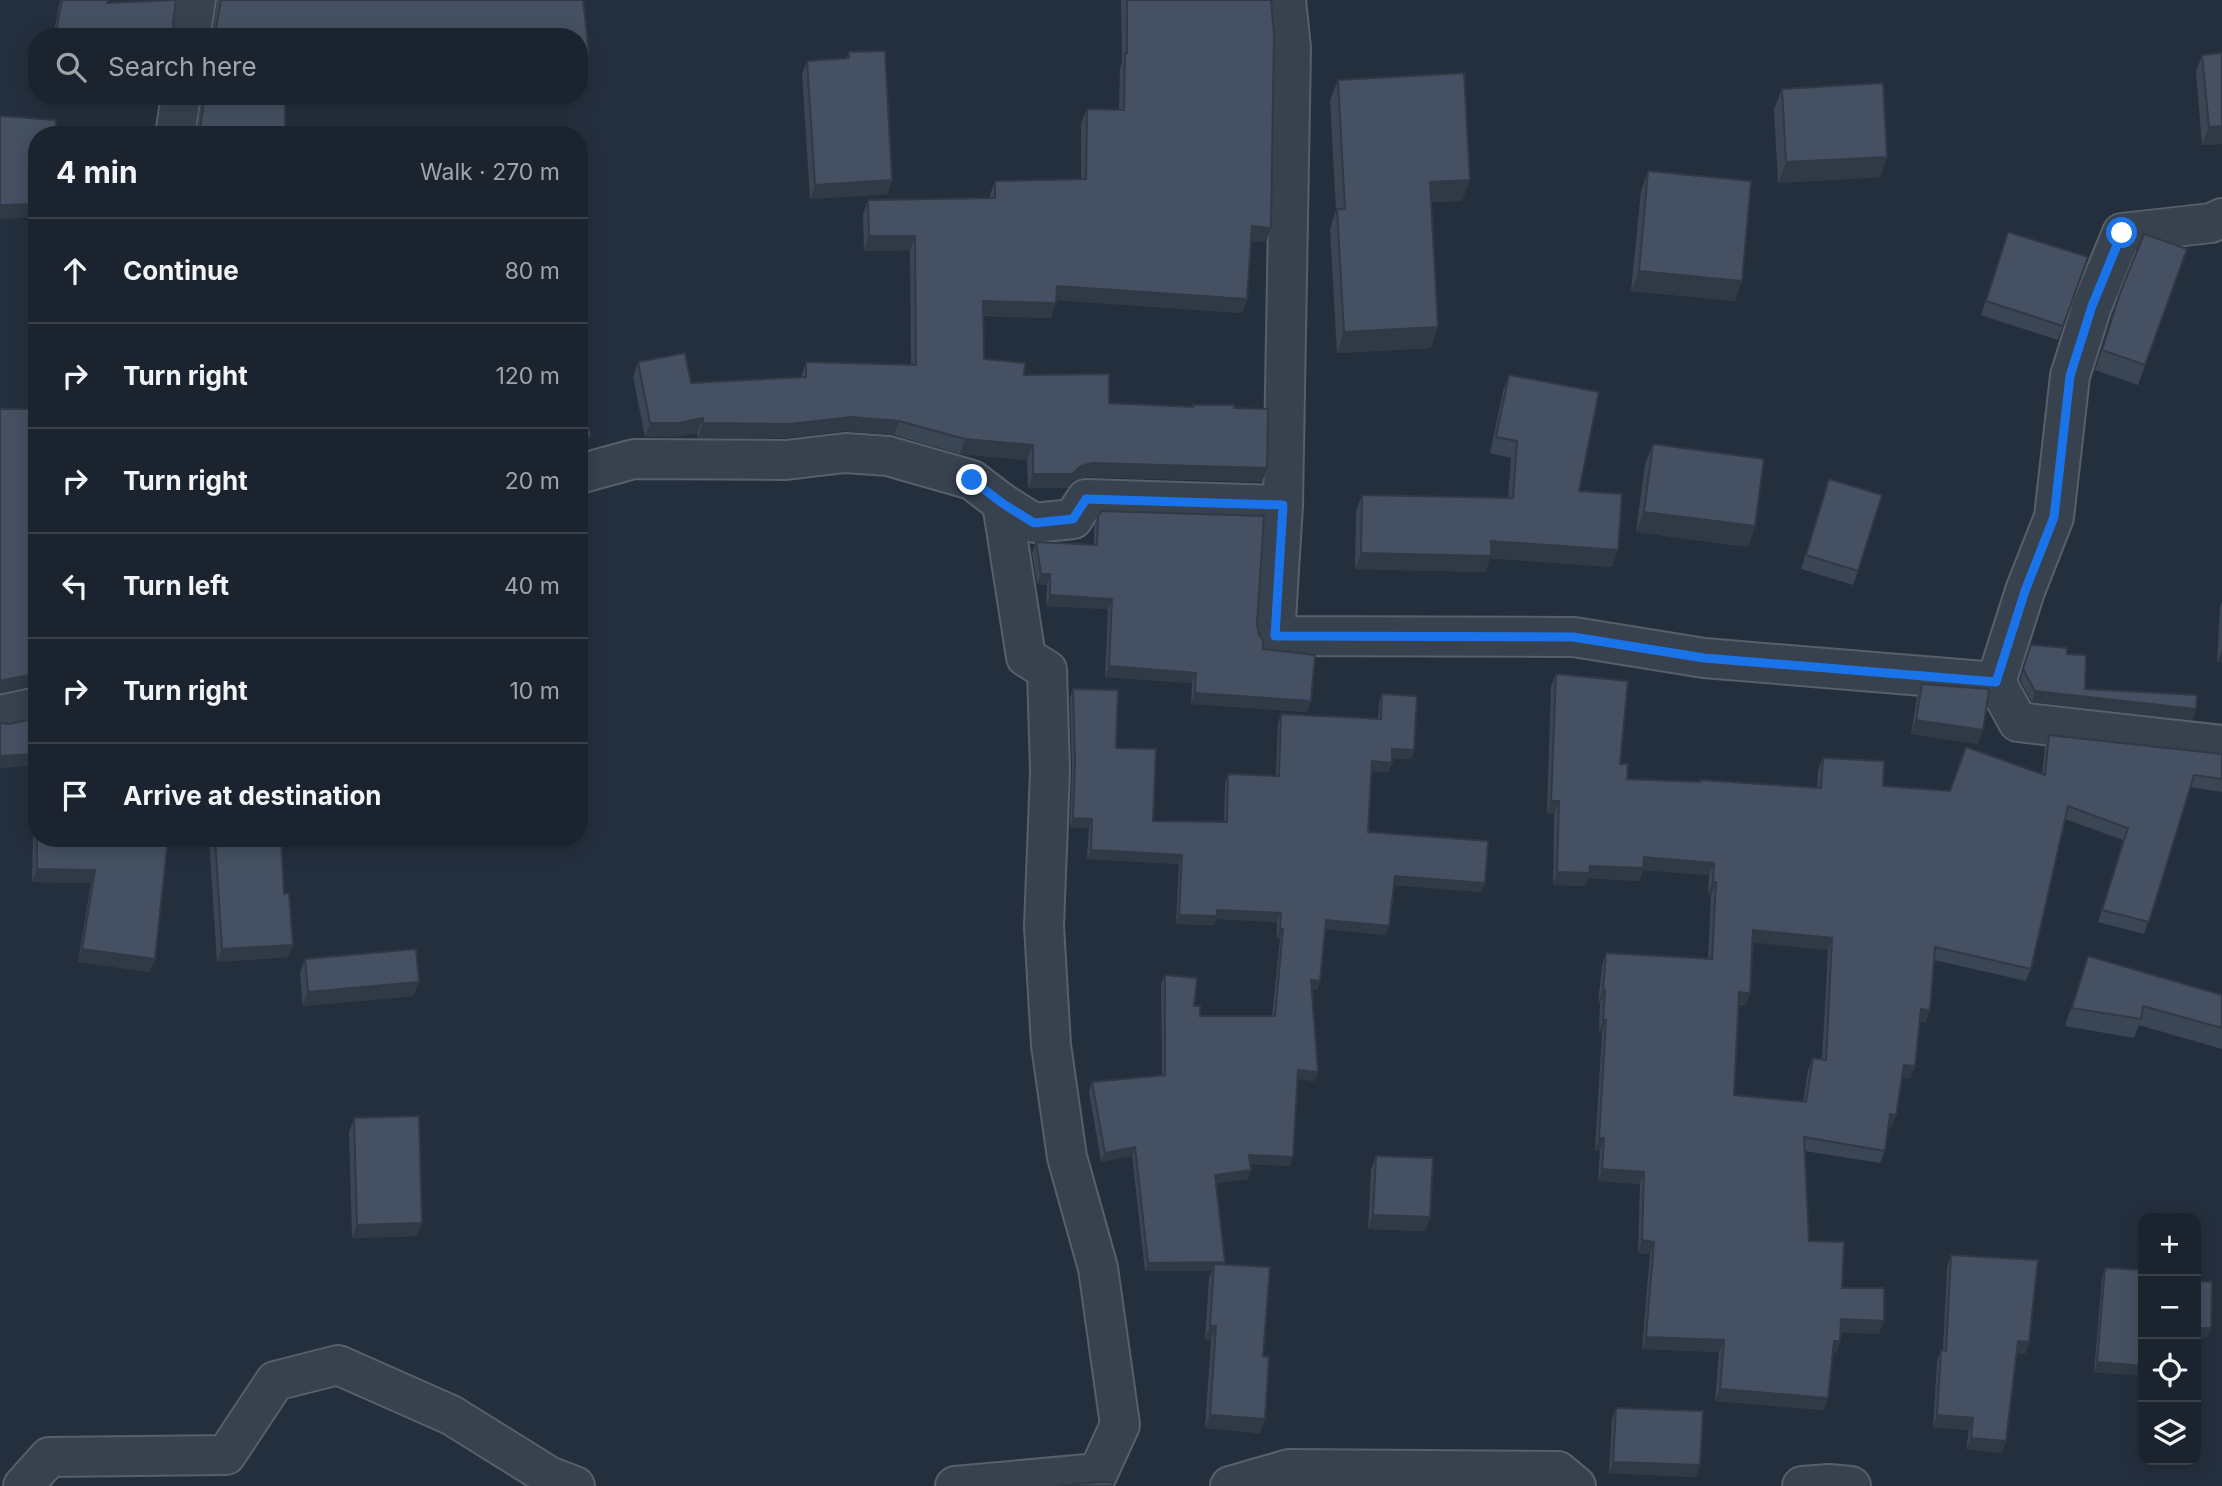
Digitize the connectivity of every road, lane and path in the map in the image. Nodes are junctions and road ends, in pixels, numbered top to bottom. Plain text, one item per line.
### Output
1 (196, 0) edge
2 (1286, 0) edge
3 (191, 28) edge
4 (180, 105) edge
5 (176, 126) edge
6 (2222, 218) edge
7 (588, 472) edge
8 (1002, 503) junction
9 (1283, 505) junction
10 (1996, 682) junction
11 (28, 709) edge
12 (0, 715) edge
13 (2222, 745) edge
14 (1103, 1479) edge
15 (23, 1486) edge
16 (575, 1486) edge
17 (955, 1486) edge
18 (1230, 1486) edge
19 (1576, 1486) edge
20 (1802, 1486) edge
21 (1851, 1486) edge

1 - 3 street
2 - 9 street
4 - 5 street
6 - 10 street
7 - 8 street
8 - 9 street
8 - 14 street
9 - 10 street
10 - 13 street
11 - 12 street
14 - 17 street
15 - 16 street
18 - 19 street
20 - 21 street

